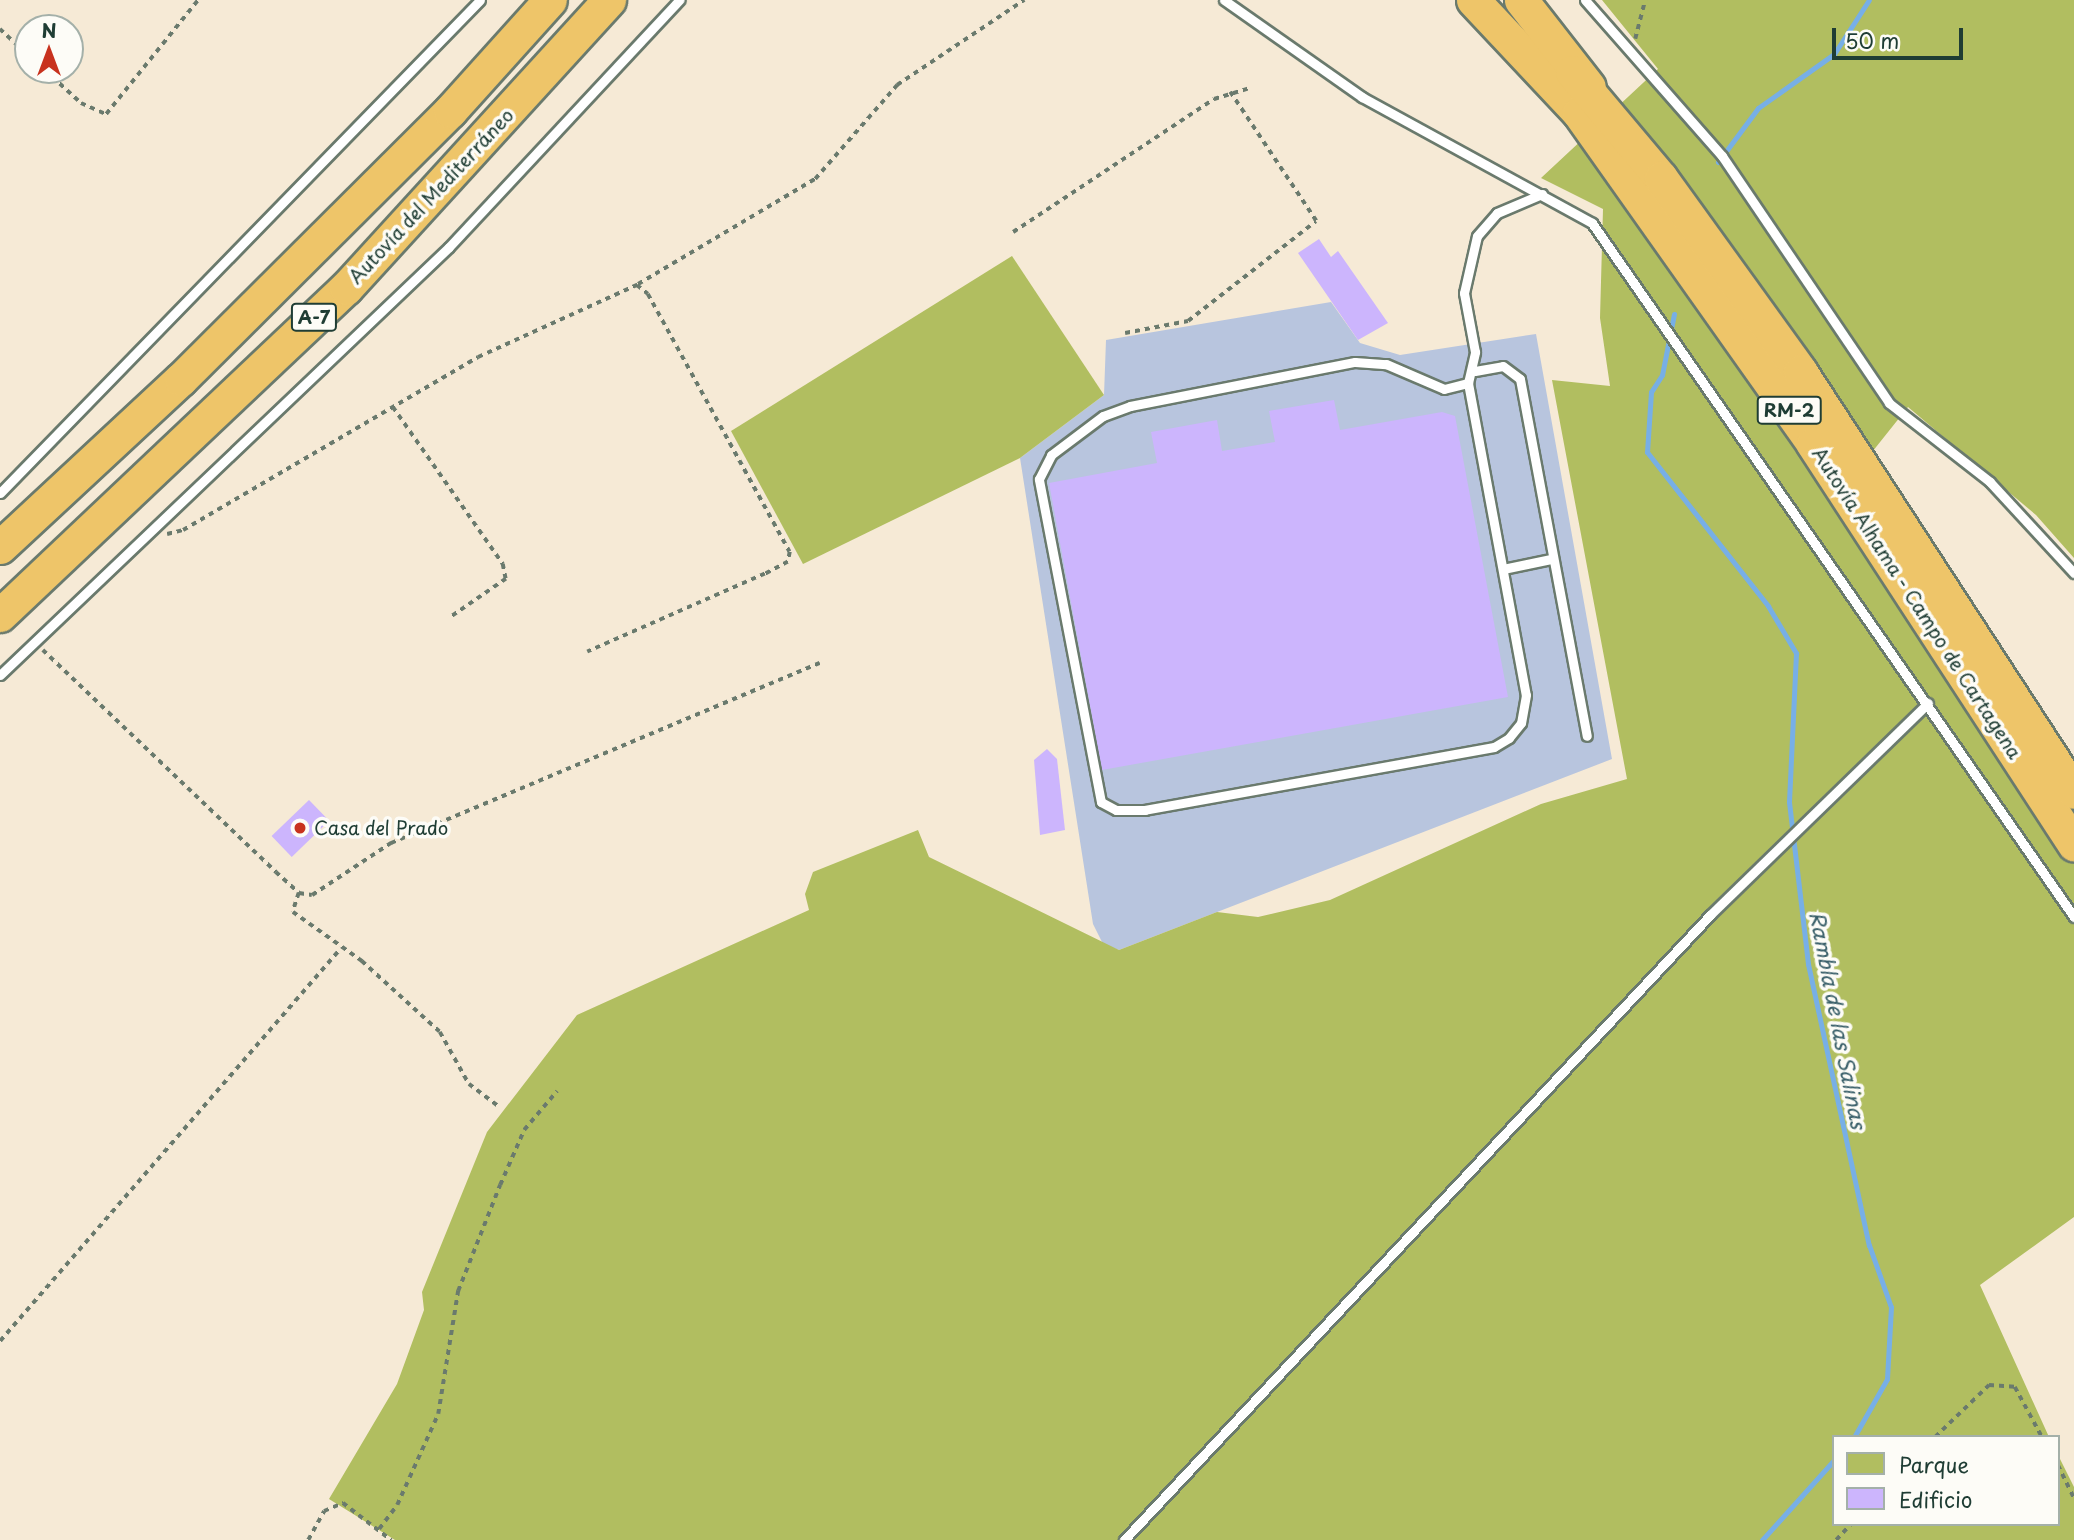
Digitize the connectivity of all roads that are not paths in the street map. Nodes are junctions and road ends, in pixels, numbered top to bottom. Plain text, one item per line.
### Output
1 (480, 0) edge
2 (609, 0) edge
3 (629, 0) edge
4 (679, 0) edge
5 (1224, 0) edge
6 (1473, 0) edge
7 (1502, 0) edge
8 (1521, 0) edge
9 (1585, 0) edge
10 (530, 2) edge
11 (1591, 92) junction
12 (1542, 194) junction
13 (346, 288) junction
14 (1475, 371) junction
15 (1468, 383) junction
16 (0, 493) edge
17 (0, 547) edge
18 (1551, 559) junction
19 (1503, 569) junction
20 (2074, 573) edge
21 (0, 615) edge
22 (0, 675) edge
23 (1928, 703) junction
24 (1587, 736) dead end
25 (2074, 792) edge
26 (2074, 845) edge
27 (2074, 917) edge
28 (1124, 1540) edge

1 - 16 lane
2 - 13 highway, Autovía del Mediterráneo / A-7
3 - 13 highway
4 - 22 lane
5 - 12 lane
6 - 26 highway, Autovía Alhama - Campo de Cartagena / RM-2
7 - 11 highway, RM-2
8 - 11 highway
9 - 20 lane
10 - 17 highway, A-7
11 - 25 highway, Autovía Alhama - Campo de Cartagena / RM-2
12 - 14 lane
12 - 23 lane
13 - 21 highway, Autovía del Mediterráneo / A-7
14 - 15 lane
14 - 18 lane
15 - 19 lane
15 - 19 lane
18 - 19 lane
18 - 24 lane
23 - 27 lane
23 - 28 lane

